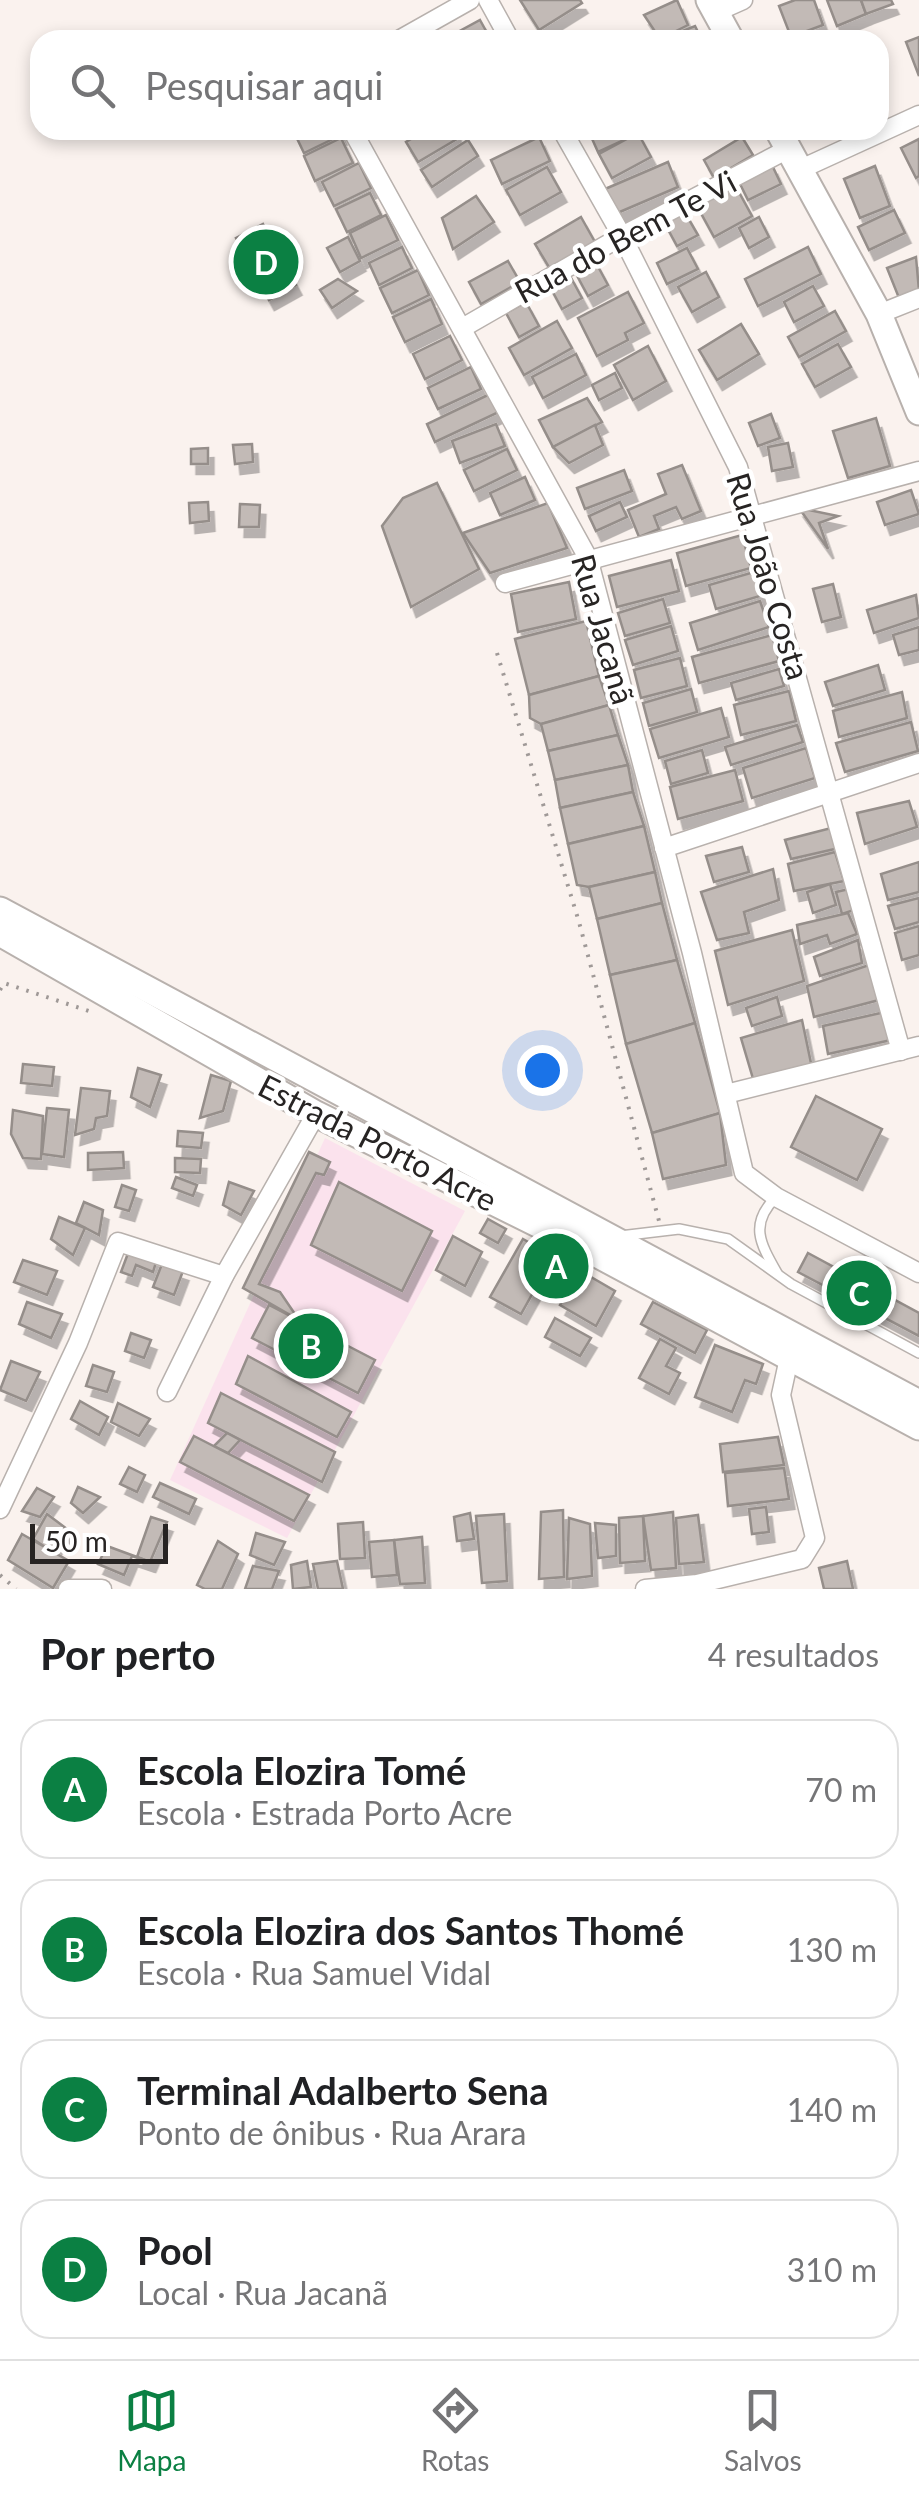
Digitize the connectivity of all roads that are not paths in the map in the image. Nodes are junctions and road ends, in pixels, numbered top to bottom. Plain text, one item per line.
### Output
1 (470, 0) edge
2 (488, 0) edge
3 (743, 0) edge
4 (712, 6) edge
5 (417, 30) edge
6 (504, 30) edge
7 (725, 30) edge
8 (919, 115) edge
9 (889, 123) edge
10 (358, 140) edge
11 (568, 140) edge
12 (823, 140) edge
13 (789, 149) edge
14 (622, 236) junction
15 (919, 298) edge
16 (880, 314) junction
17 (464, 327) junction
18 (919, 412) edge
19 (919, 470) edge
20 (754, 518) junction
21 (588, 558) junction
22 (504, 583) dead end
23 (919, 764) edge
24 (832, 790) junction
25 (664, 848) junction
26 (0, 910) edge
27 (0, 934) edge
28 (910, 1049) edge
29 (726, 1094) junction
30 (316, 1114) junction
31 (776, 1197) junction
32 (612, 1237) junction
33 (919, 1273) edge
34 (778, 1275) junction
35 (224, 1276) junction
36 (791, 1348) junction
37 (919, 1352) edge
38 (167, 1392) dead end
39 (919, 1403) edge
40 (919, 1427) edge
41 (0, 1509) edge
42 (68, 1589) edge
43 (102, 1589) edge
44 (644, 1589) edge

1 - 5 street
2 - 6 street
3 - 4 street
4 - 7 main road
8 - 9 street, Rua do Bem Te Vi
10 - 17 street, Rua Jacanã
11 - 14 street, Rua João Costa
12 - 13 street, Rua do Bem Te Vi
13 - 14 street, Rua do Bem Te Vi
13 - 16 main road
14 - 17 street, Rua do Bem Te Vi
14 - 20 street, Rua João Costa
15 - 16 street
16 - 18 main road
17 - 21 street, Rua Jacanã
19 - 20 street
20 - 21 street
20 - 24 street, Rua João Costa
21 - 22 street
21 - 25 street, Rua Jacanã
23 - 24 street
24 - 25 street
24 - 28 street, Rua João Costa
25 - 29 street, Rua Jacanã
26 - 32 main road, Estrada Porto Acre
27 - 30 main road, Estrada Porto Acre
28 - 29 street
29 - 31 street, Rua Jacanã
30 - 35 street
30 - 36 main road, Estrada Porto Acre
31 - 33 street
31 - 34 lane
32 - 34 lane
32 - 36 main road, Estrada Porto Acre
34 - 37 lane
35 - 38 street
35 - 41 street
36 - 39 main road, Estrada Porto Acre
36 - 40 main road, Estrada Porto Acre
36 - 44 street
42 - 43 street

